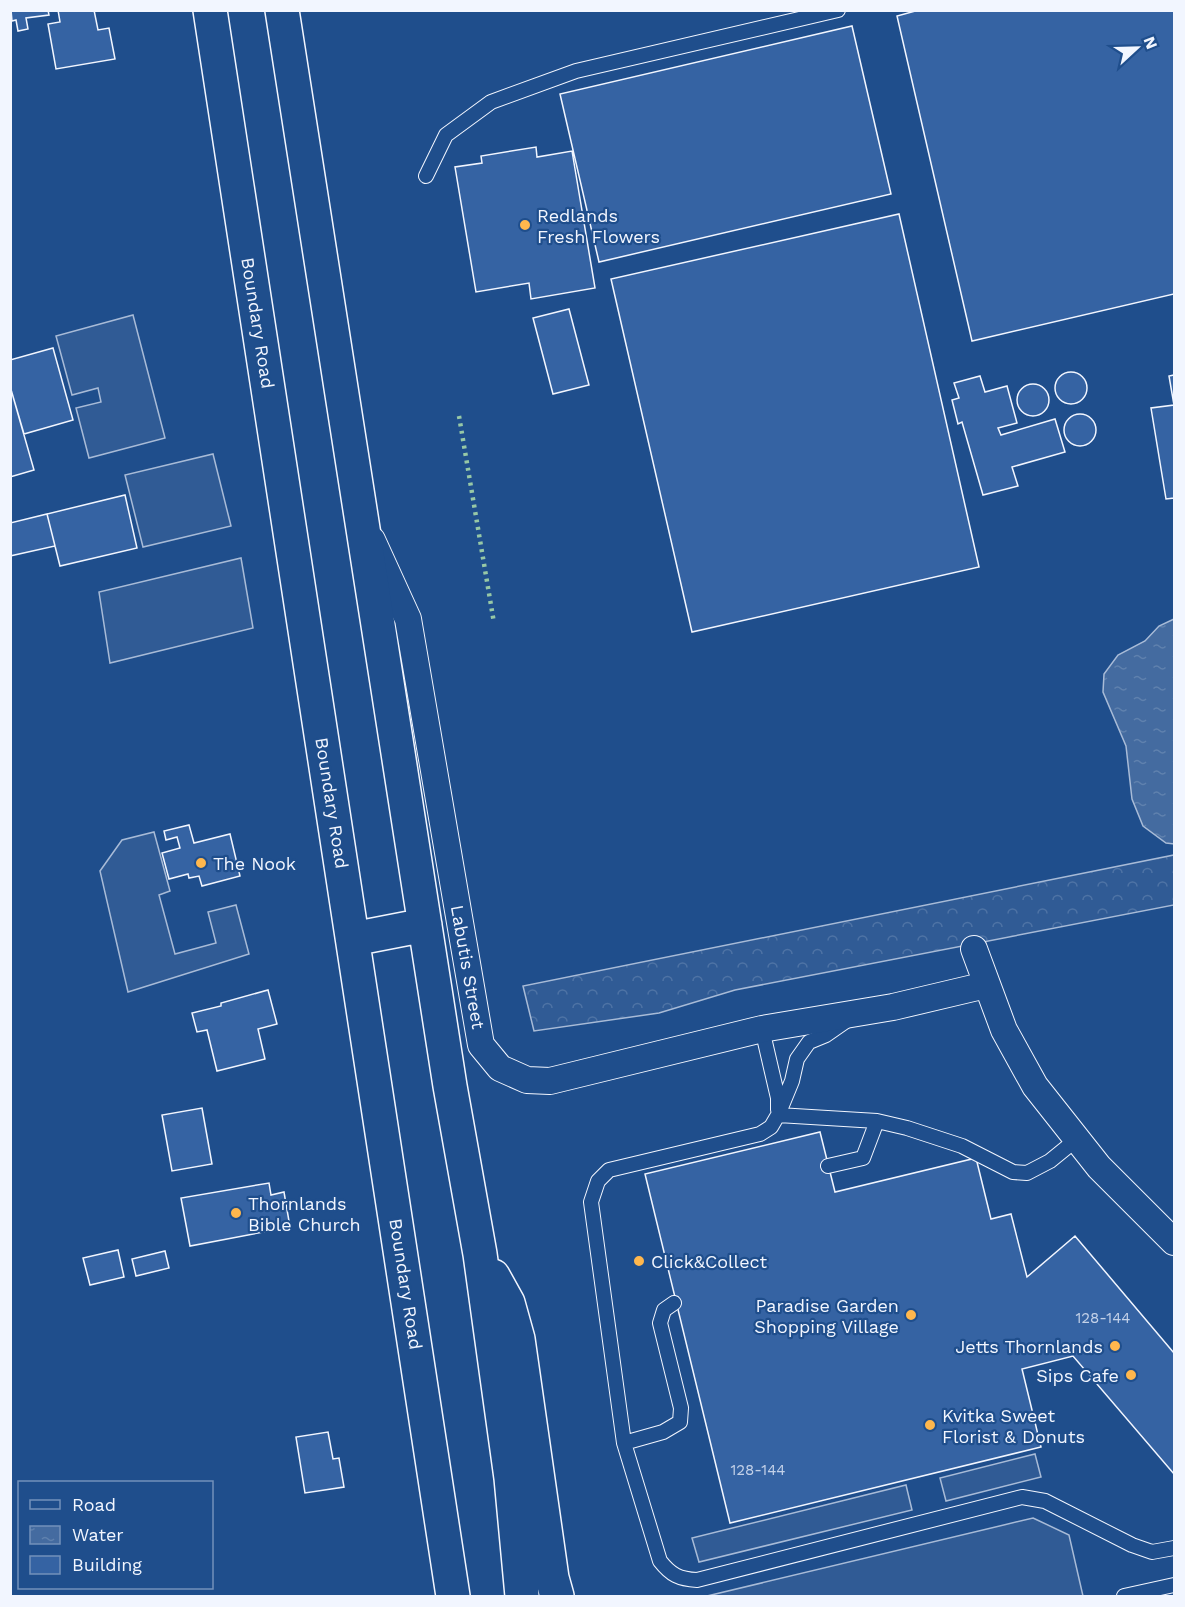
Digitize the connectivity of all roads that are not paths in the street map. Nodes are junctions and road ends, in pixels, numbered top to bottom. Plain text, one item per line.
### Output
1 (210, 10) edge
2 (282, 10) edge
3 (838, 10) edge
4 (426, 176) dead end
5 (362, 518) junction
6 (424, 925) junction
7 (353, 939) junction
8 (974, 948) dead end
9 (986, 985) junction
10 (858, 1013) junction
11 (762, 1029) junction
12 (778, 1115) junction
13 (877, 1121) junction
14 (1077, 1139) junction
15 (828, 1166) dead end
16 (1174, 1242) edge
17 (480, 1254) junction
18 (674, 1303) dead end
19 (624, 1443) junction
20 (1174, 1548) edge
21 (1174, 1585) edge
22 (453, 1596) edge
23 (522, 1596) edge
24 (557, 1596) edge
25 (1124, 1596) edge

1 - 7 highway, Boundary Road
2 - 5 highway
3 - 4 lane
5 - 6 highway
5 - 11 street, Labutis Street
6 - 7 highway
6 - 17 highway
7 - 22 highway, Boundary Road
8 - 9 street
9 - 10 street, Labutis Street
9 - 14 street
10 - 11 street, Labutis Street
10 - 12 lane
11 - 12 lane
12 - 13 lane
12 - 19 lane
13 - 14 lane
13 - 15 lane
14 - 16 street
17 - 23 highway
17 - 24 highway
18 - 19 lane
19 - 20 lane
21 - 25 lane

